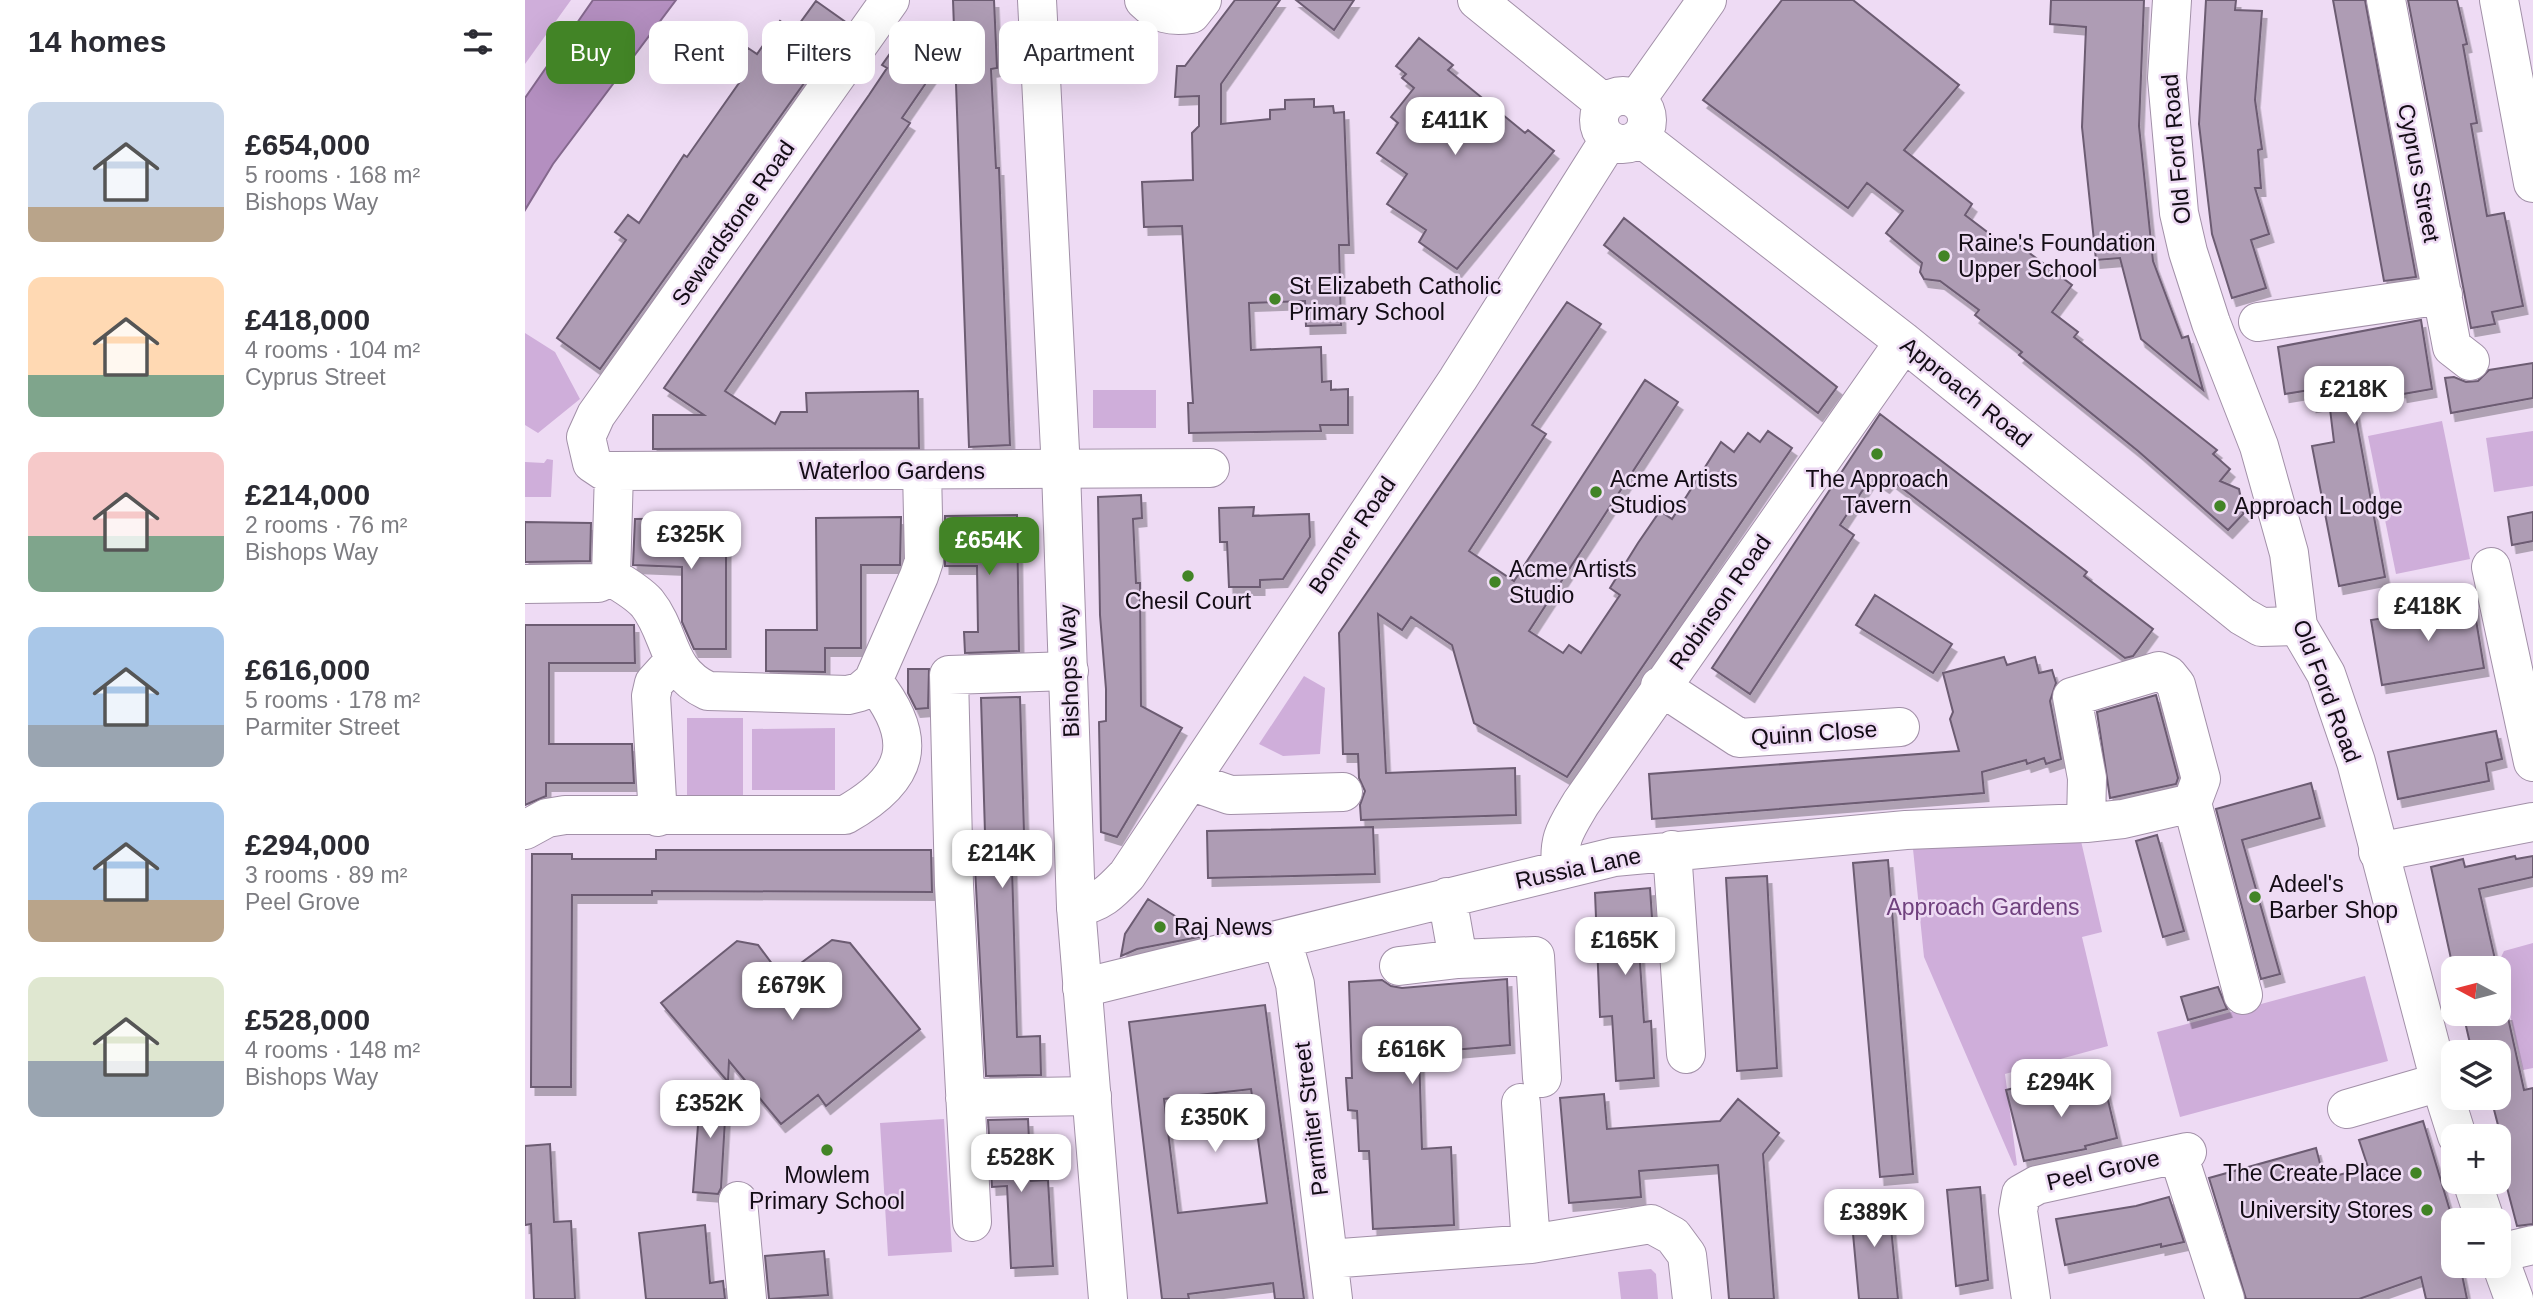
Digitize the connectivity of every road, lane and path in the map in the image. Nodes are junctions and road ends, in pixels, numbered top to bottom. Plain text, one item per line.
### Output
1 (890, 0) edge
2 (1037, 0) edge
3 (1144, 0) edge
4 (1202, 0) edge
5 (1477, 0) edge
6 (1707, 0) edge
7 (2172, 0) edge
8 (2386, 0) edge
9 (2499, 0) edge
10 (1623, 120) junction
11 (2533, 183) edge
12 (2443, 295) junction
13 (2258, 322) dead end
14 (1904, 342) junction
15 (2461, 354) dead end
16 (600, 461) junction
17 (1209, 467) dead end
18 (922, 470) junction
19 (1061, 470) junction
20 (2491, 567) dead end
21 (611, 577) junction
22 (525, 584) edge
23 (2518, 606) edge
24 (2298, 626) junction
25 (674, 661) junction
26 (1069, 671) junction
27 (873, 681) junction
28 (1660, 687) junction
29 (1900, 727) dead end
30 (2533, 762) edge
31 (1190, 782) junction
32 (1343, 792) dead end
33 (2192, 803) junction
34 (658, 817) junction
35 (2086, 822) junction
36 (2533, 822) edge
37 (525, 830) edge
38 (1672, 850) junction
39 (2378, 852) junction
40 (1561, 870) junction
41 (1447, 897) junction
42 (1076, 907) junction
43 (1282, 940) junction
44 (1458, 959) junction
45 (1399, 966) dead end
46 (1082, 988) junction
47 (2243, 995) dead end
48 (1686, 1054) dead end
49 (2440, 1082) junction
50 (1092, 1096) junction
51 (964, 1098) junction
52 (2347, 1109) dead end
53 (2453, 1124) edge
54 (738, 1201) dead end
55 (972, 1222) dead end
56 (1531, 1244) junction
57 (2533, 1245) edge
58 (2511, 1252) edge
59 (1328, 1259) junction
60 (2507, 1278) edge
61 (747, 1299) edge
62 (1107, 1299) edge
63 (1333, 1299) edge
64 (1692, 1299) edge
65 (2031, 1299) edge
66 (2225, 1299) edge
67 (2514, 1299) edge

1 - 16 street, Sewardstone Road
2 - 19 street, Bishops Way
3 - 4 street
5 - 10 street, Approach Road
6 - 10 street, Bonner Road
7 - 24 street, Old Ford Road
8 - 12 street, Cyprus Street
9 - 11 street
10 - 14 street, Approach Road
10 - 31 street, Bonner Road
12 - 13 street
12 - 15 street, Cyprus Street
14 - 24 street, Approach Road
14 - 28 street, Robinson Road
16 - 18 street, Waterloo Gardens
16 - 21 street, Sewardstone Road
17 - 19 street, Waterloo Gardens
18 - 19 street, Waterloo Gardens
18 - 27 street
19 - 26 street, Bishops Way
20 - 23 street
21 - 22 street
21 - 25 street
23 - 30 street
24 - 39 street, Old Ford Road
25 - 27 street
25 - 34 street
26 - 42 street, Bishops Way
26 - 51 street
27 - 34 street
28 - 29 street, Quinn Close
28 - 40 street, Robinson Road
31 - 32 street
31 - 42 street, Bonner Road
33 - 35 street, Russia Lane
33 - 35 street
33 - 47 street
34 - 37 street
35 - 38 street, Russia Lane
36 - 39 street
38 - 40 street, Russia Lane
38 - 48 street
39 - 49 street, Old Ford Road
40 - 41 street, Russia Lane
41 - 43 street, Russia Lane
41 - 44 street
42 - 46 street, Bishops Way
43 - 46 street, Russia Lane
43 - 59 street, Parmiter Street
44 - 45 street
44 - 56 street
46 - 50 street, Bishops Way
49 - 52 street
49 - 53 street, Old Ford Road
50 - 51 street
50 - 62 street, Bishops Way
51 - 55 street
54 - 61 street
56 - 59 street
56 - 64 street
57 - 58 street
59 - 63 street, Parmiter Street
60 - 67 street
65 - 66 street, Peel Grove

